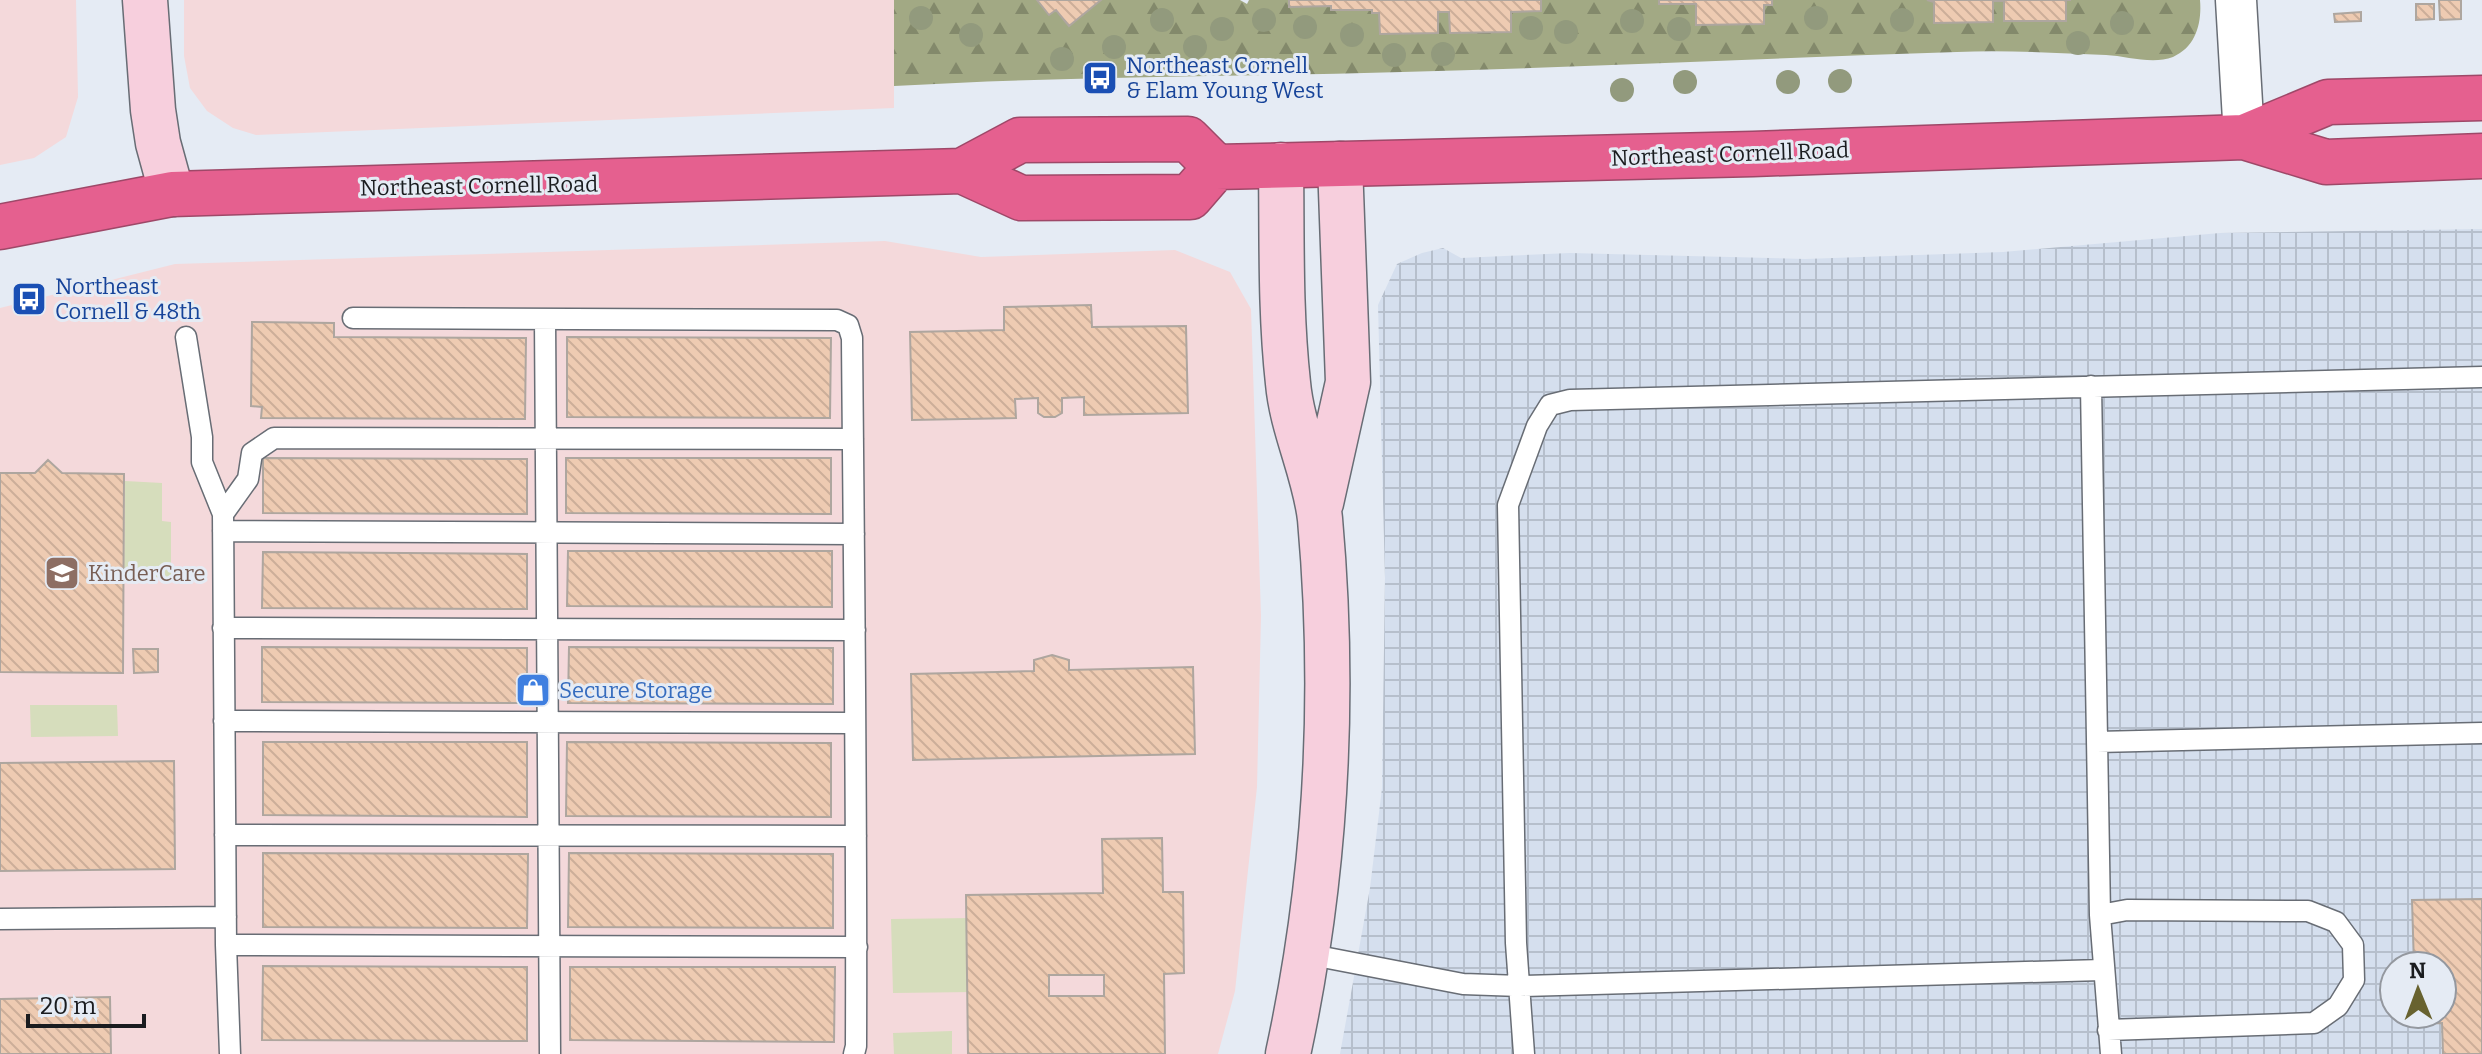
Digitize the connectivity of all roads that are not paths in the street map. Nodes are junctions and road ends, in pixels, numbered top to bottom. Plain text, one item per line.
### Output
1 (145, 0) edge
2 (2236, 0) edge
3 (2482, 98) edge
4 (2244, 137) junction
5 (2482, 156) edge
6 (1340, 164) junction
7 (1281, 165) junction
8 (1216, 167) junction
9 (962, 171) junction
10 (172, 194) junction
11 (0, 227) edge
12 (353, 318) dead end
13 (545, 319) junction
14 (186, 337) dead end
15 (2482, 377) edge
16 (2091, 386) junction
17 (546, 438) junction
18 (853, 439) junction
19 (1319, 513) junction
20 (223, 523) junction
21 (547, 533) junction
22 (854, 534) junction
23 (223, 628) junction
24 (547, 629) junction
25 (855, 630) junction
26 (224, 721) junction
27 (548, 722) junction
28 (855, 723) junction
29 (2482, 733) edge
30 (2097, 742) junction
31 (225, 835) junction
32 (548, 835) junction
33 (856, 836) junction
34 (2100, 915) junction
35 (226, 917) junction
36 (0, 919) edge
37 (226, 945) junction
38 (549, 946) junction
39 (857, 947) junction
40 (1307, 954) junction
41 (2102, 970) junction
42 (1520, 986) junction
43 (2108, 1030) junction
44 (230, 1054) edge
45 (550, 1054) edge
46 (854, 1054) edge
47 (1288, 1054) edge
48 (1524, 1054) edge
49 (2111, 1054) edge

1 - 10 street
2 - 4 street
3 - 4 highway, Northeast Cornell Road
4 - 5 highway, Northeast Cornell Road
4 - 6 highway, Northeast Cornell Road
6 - 7 highway, Northeast Cornell Road
6 - 19 street
7 - 8 highway, Northeast Cornell Road
7 - 19 street
8 - 9 highway, Northeast Cornell Road
8 - 9 highway, Northeast Cornell Road
9 - 10 highway, Northeast Cornell Road
10 - 11 highway, Northeast Cornell Road
12 - 13 lane
13 - 17 lane
13 - 18 lane
14 - 20 lane
15 - 16 lane
16 - 30 lane
16 - 42 lane
17 - 18 lane
17 - 20 lane
17 - 21 lane
18 - 22 lane
19 - 40 street
20 - 21 lane
20 - 23 lane
21 - 22 lane
21 - 24 lane
22 - 25 lane
23 - 24 lane
23 - 26 lane
24 - 25 lane
24 - 27 lane
25 - 28 lane
26 - 27 lane
26 - 31 lane
27 - 28 lane
27 - 32 lane
28 - 33 lane
29 - 30 lane
30 - 34 lane
31 - 32 lane
31 - 35 lane
32 - 33 lane
32 - 38 lane
33 - 39 lane
34 - 41 lane
34 - 43 lane
35 - 36 lane
35 - 37 lane
37 - 38 lane
37 - 44 lane
38 - 39 lane
38 - 45 lane
39 - 46 lane
40 - 42 lane
40 - 47 street
41 - 42 lane
41 - 43 lane
42 - 48 lane
43 - 49 lane

